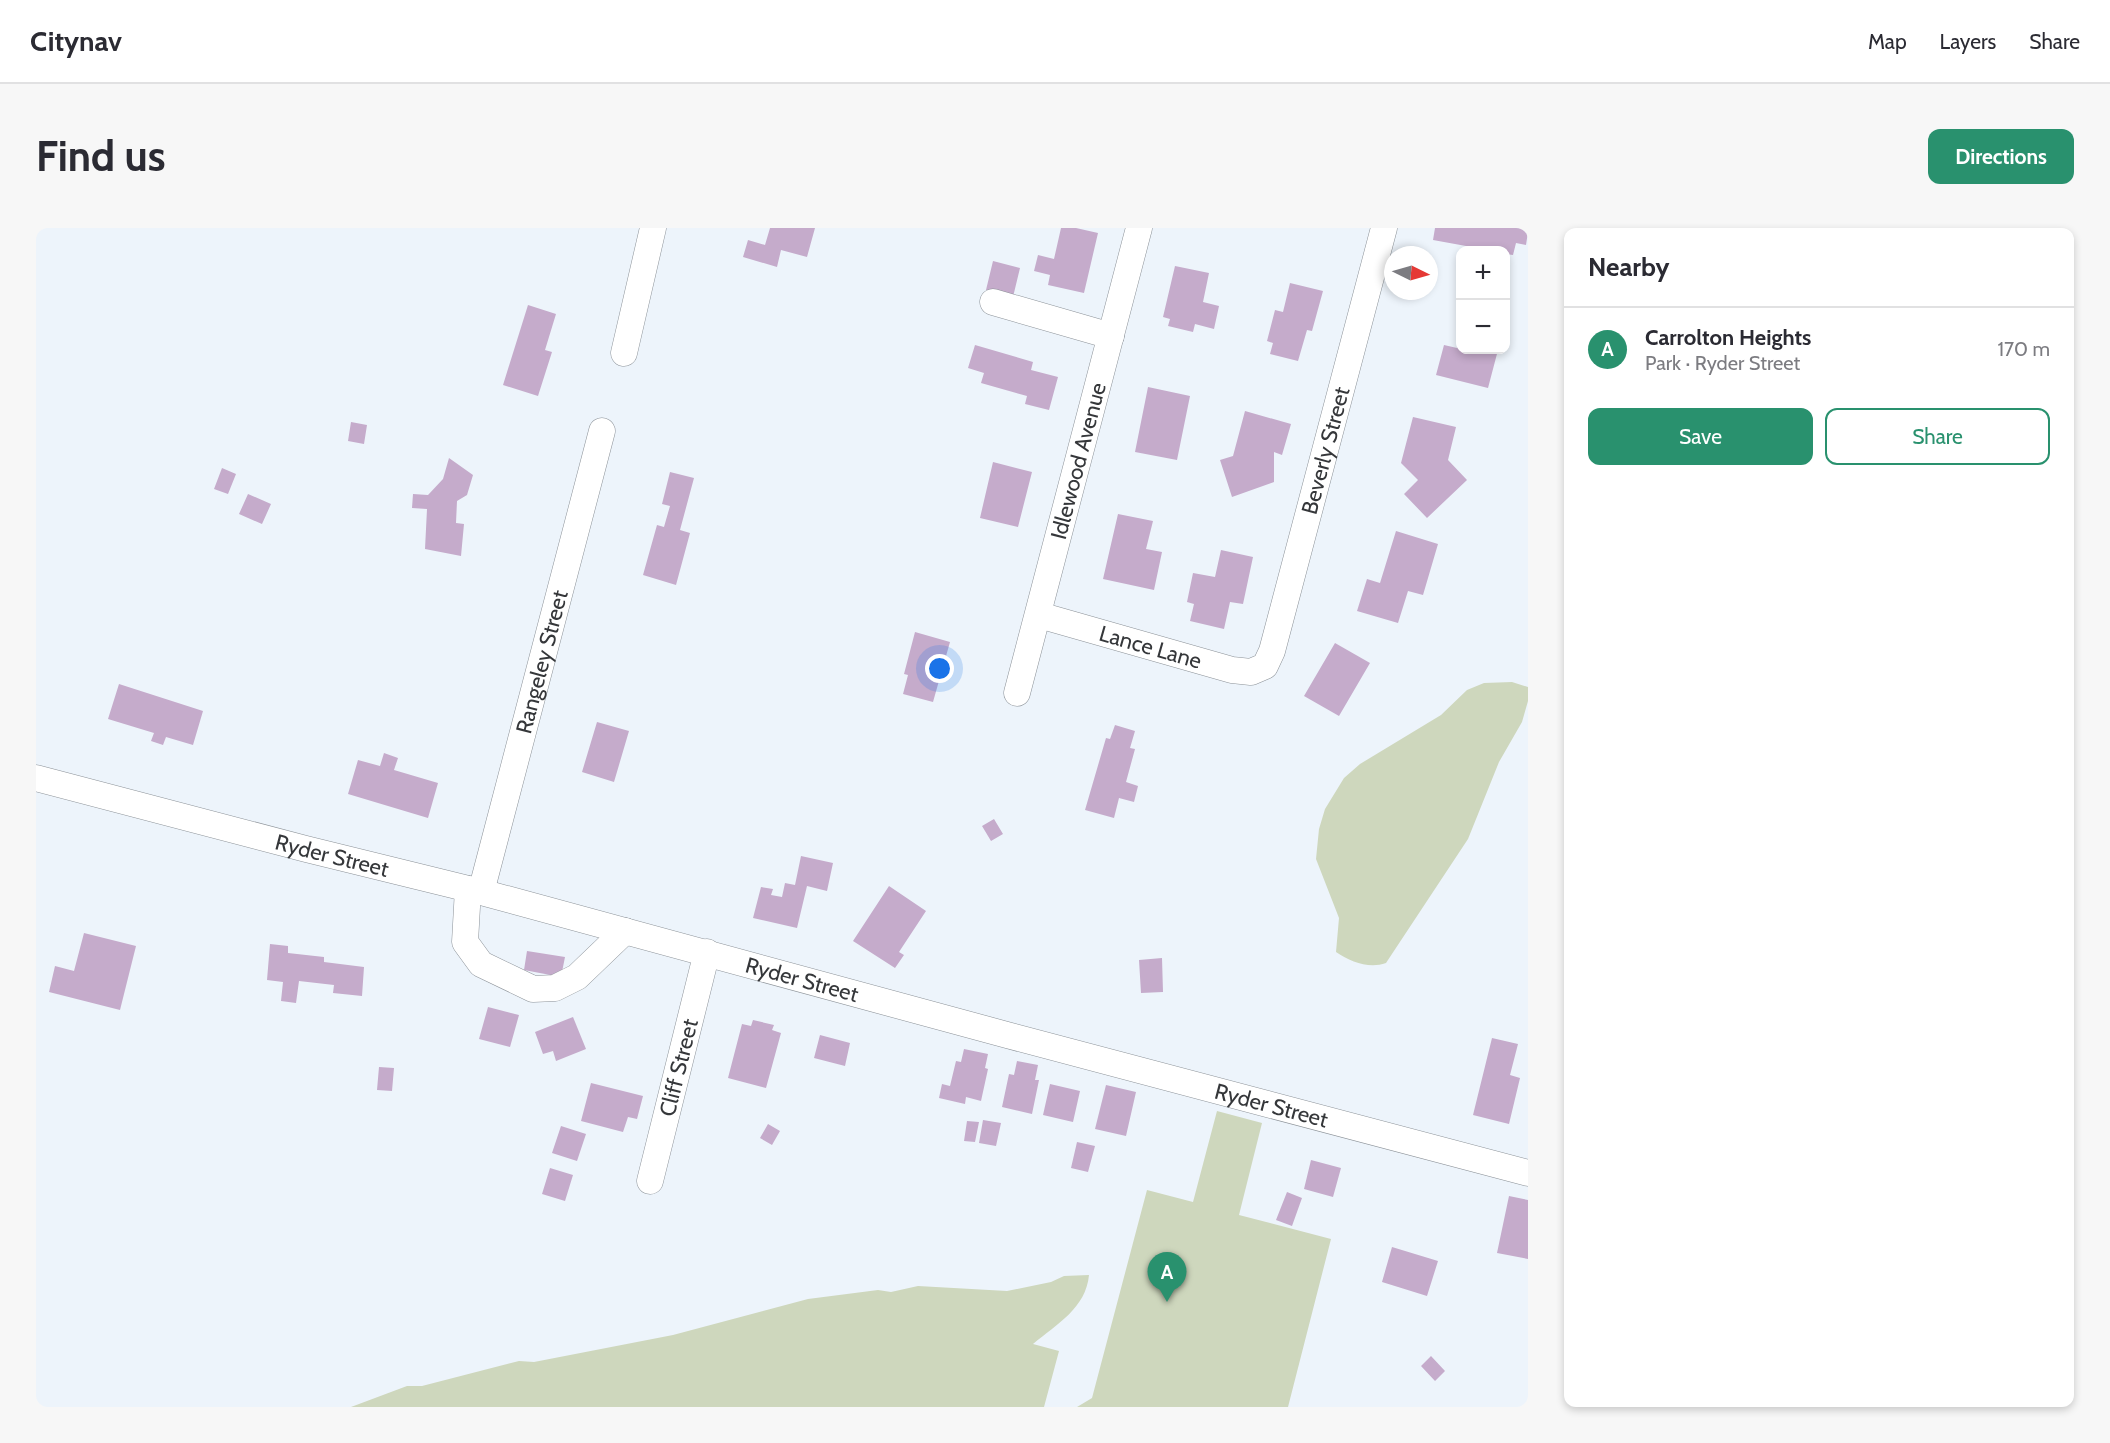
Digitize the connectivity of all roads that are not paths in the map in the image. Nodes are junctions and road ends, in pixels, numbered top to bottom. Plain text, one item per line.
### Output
1 (653, 228) edge
2 (1139, 228) edge
3 (1384, 228) edge
4 (993, 302) dead end
5 (1110, 336) junction
6 (624, 353) dead end
7 (602, 431) dead end
8 (1038, 615) junction
9 (1261, 669) joint
10 (1017, 693) dead end
11 (36, 778) edge
12 (475, 891) junction
13 (625, 931) junction
14 (707, 952) junction
15 (1528, 1173) edge
16 (650, 1181) dead end

1 - 6 street
2 - 5 street, Idlewood Avenue
3 - 9 street, Beverly Street
4 - 5 street
5 - 8 street, Idlewood Avenue
7 - 12 street, Rangeley Street
8 - 9 street, Lance Lane
8 - 10 street, Idlewood Avenue
11 - 12 street, Ryder Street
12 - 13 street, Ryder Street
12 - 13 street, Rangeley Street
13 - 14 street, Ryder Street
14 - 15 street, Ryder Street
14 - 16 street, Cliff Street

